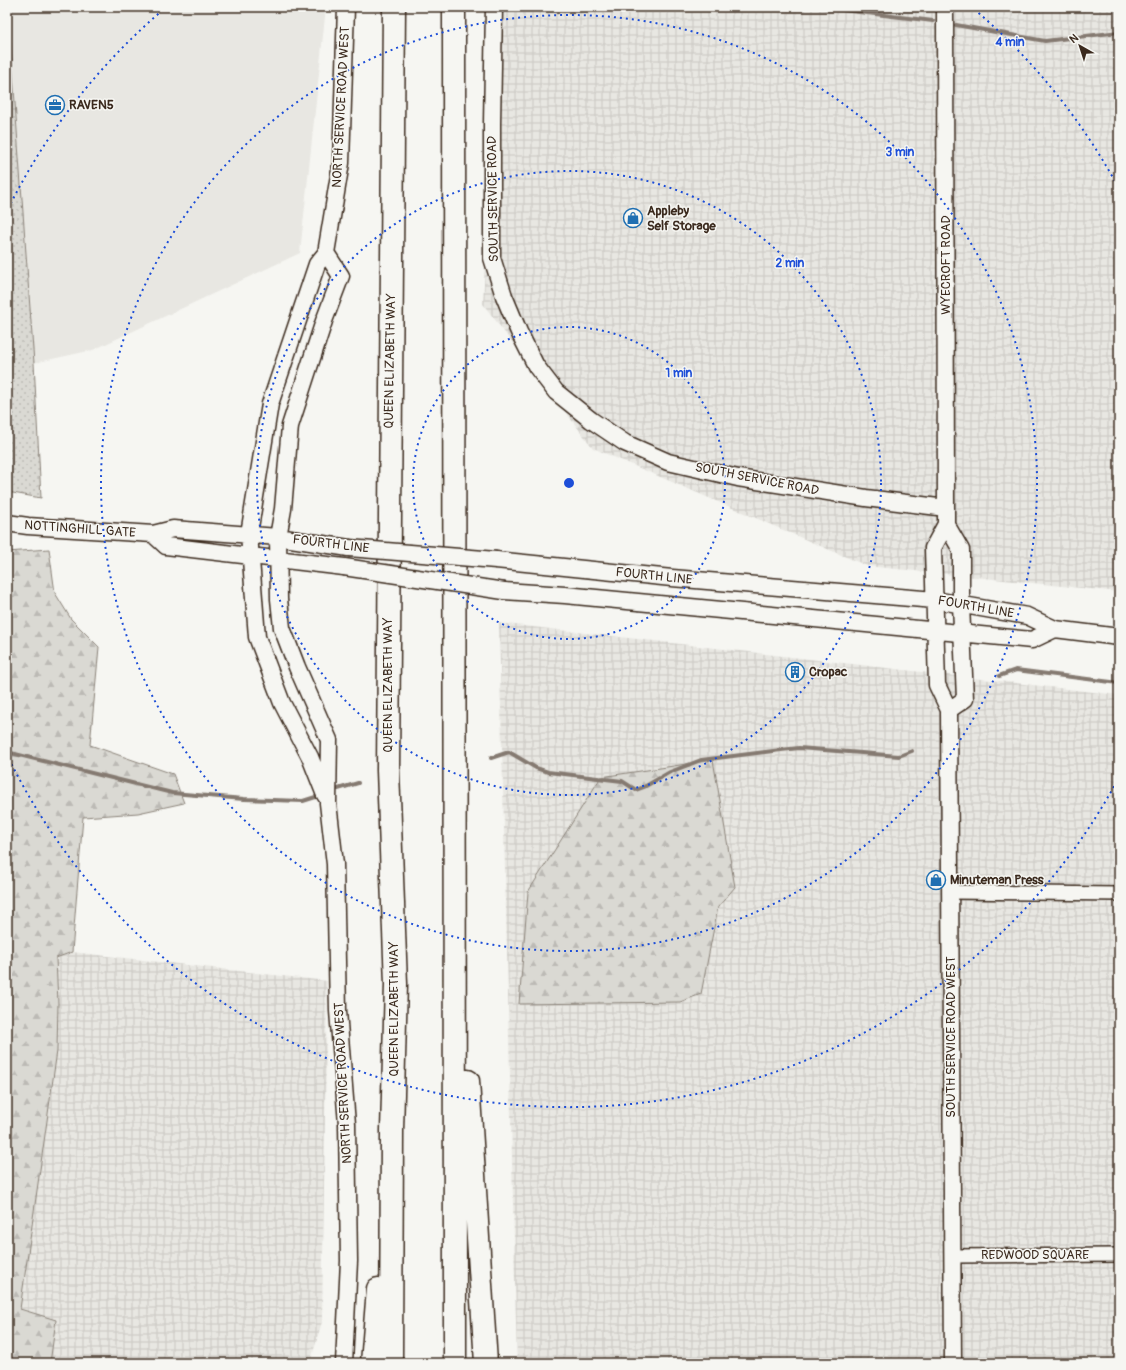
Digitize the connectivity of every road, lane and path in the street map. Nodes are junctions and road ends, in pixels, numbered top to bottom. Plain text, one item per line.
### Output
1 (346, 7) edge
2 (394, 7) edge
3 (454, 7) edge
4 (494, 7) edge
5 (944, 7) edge
6 (326, 253) junction
7 (946, 516) junction
8 (7, 523) edge
9 (153, 534) junction
10 (249, 534) junction
11 (278, 537) junction
12 (251, 556) junction
13 (279, 560) junction
14 (935, 600) junction
15 (961, 604) junction
16 (1055, 629) junction
17 (936, 631) junction
18 (963, 634) junction
19 (1119, 637) edge
20 (949, 710) junction
21 (328, 802) junction
22 (950, 892) junction
23 (1119, 894) edge
24 (455, 1017) junction
25 (392, 1131) junction
26 (1119, 1255) edge
27 (952, 1256) junction
28 (344, 1363) edge
29 (372, 1363) edge
30 (391, 1363) edge
31 (455, 1363) edge
32 (486, 1363) edge
33 (952, 1363) edge

1 - 6 street, NORTH SERVICE ROAD WEST
2 - 25 highway, QUEEN ELIZABETH WAY
3 - 24 highway
4 - 7 street, SOUTH SERVICE ROAD
5 - 7 street, WYECROFT ROAD
6 - 10 street, NORTH SERVICE ROAD WEST
6 - 11 street, NORTH SERVICE ROAD WEST
7 - 14 street, WYECROFT ROAD
7 - 15 street, WYECROFT ROAD
8 - 9 street, NOTTINGHILL GATE
9 - 10 street, NOTTINGHILL GATE
9 - 12 street, NOTTINGHILL GATE
10 - 11 street, FOURTH LINE
10 - 12 street, NORTH SERVICE ROAD WEST
11 - 13 street, NORTH SERVICE ROAD WEST
11 - 14 street, FOURTH LINE, bridge
12 - 13 street, FOURTH LINE
12 - 21 street, NORTH SERVICE ROAD WEST
13 - 17 street, FOURTH LINE, bridge
13 - 21 street, NORTH SERVICE ROAD WEST
14 - 15 street, FOURTH LINE
14 - 17 street, WYECROFT ROAD
15 - 16 street, FOURTH LINE
15 - 18 street, WYECROFT ROAD
16 - 18 street, FOURTH LINE
16 - 19 street, FOURTH LINE
17 - 18 street, FOURTH LINE
17 - 20 street, SOUTH SERVICE ROAD WEST
18 - 20 street
20 - 22 street, SOUTH SERVICE ROAD WEST
21 - 28 street, NORTH SERVICE ROAD WEST
22 - 23 street
22 - 27 street, SOUTH SERVICE ROAD WEST
24 - 31 highway
24 - 32 highway
25 - 29 highway
25 - 30 highway, QUEEN ELIZABETH WAY
26 - 27 street, REDWOOD SQUARE
27 - 33 street, SOUTH SERVICE ROAD WEST

